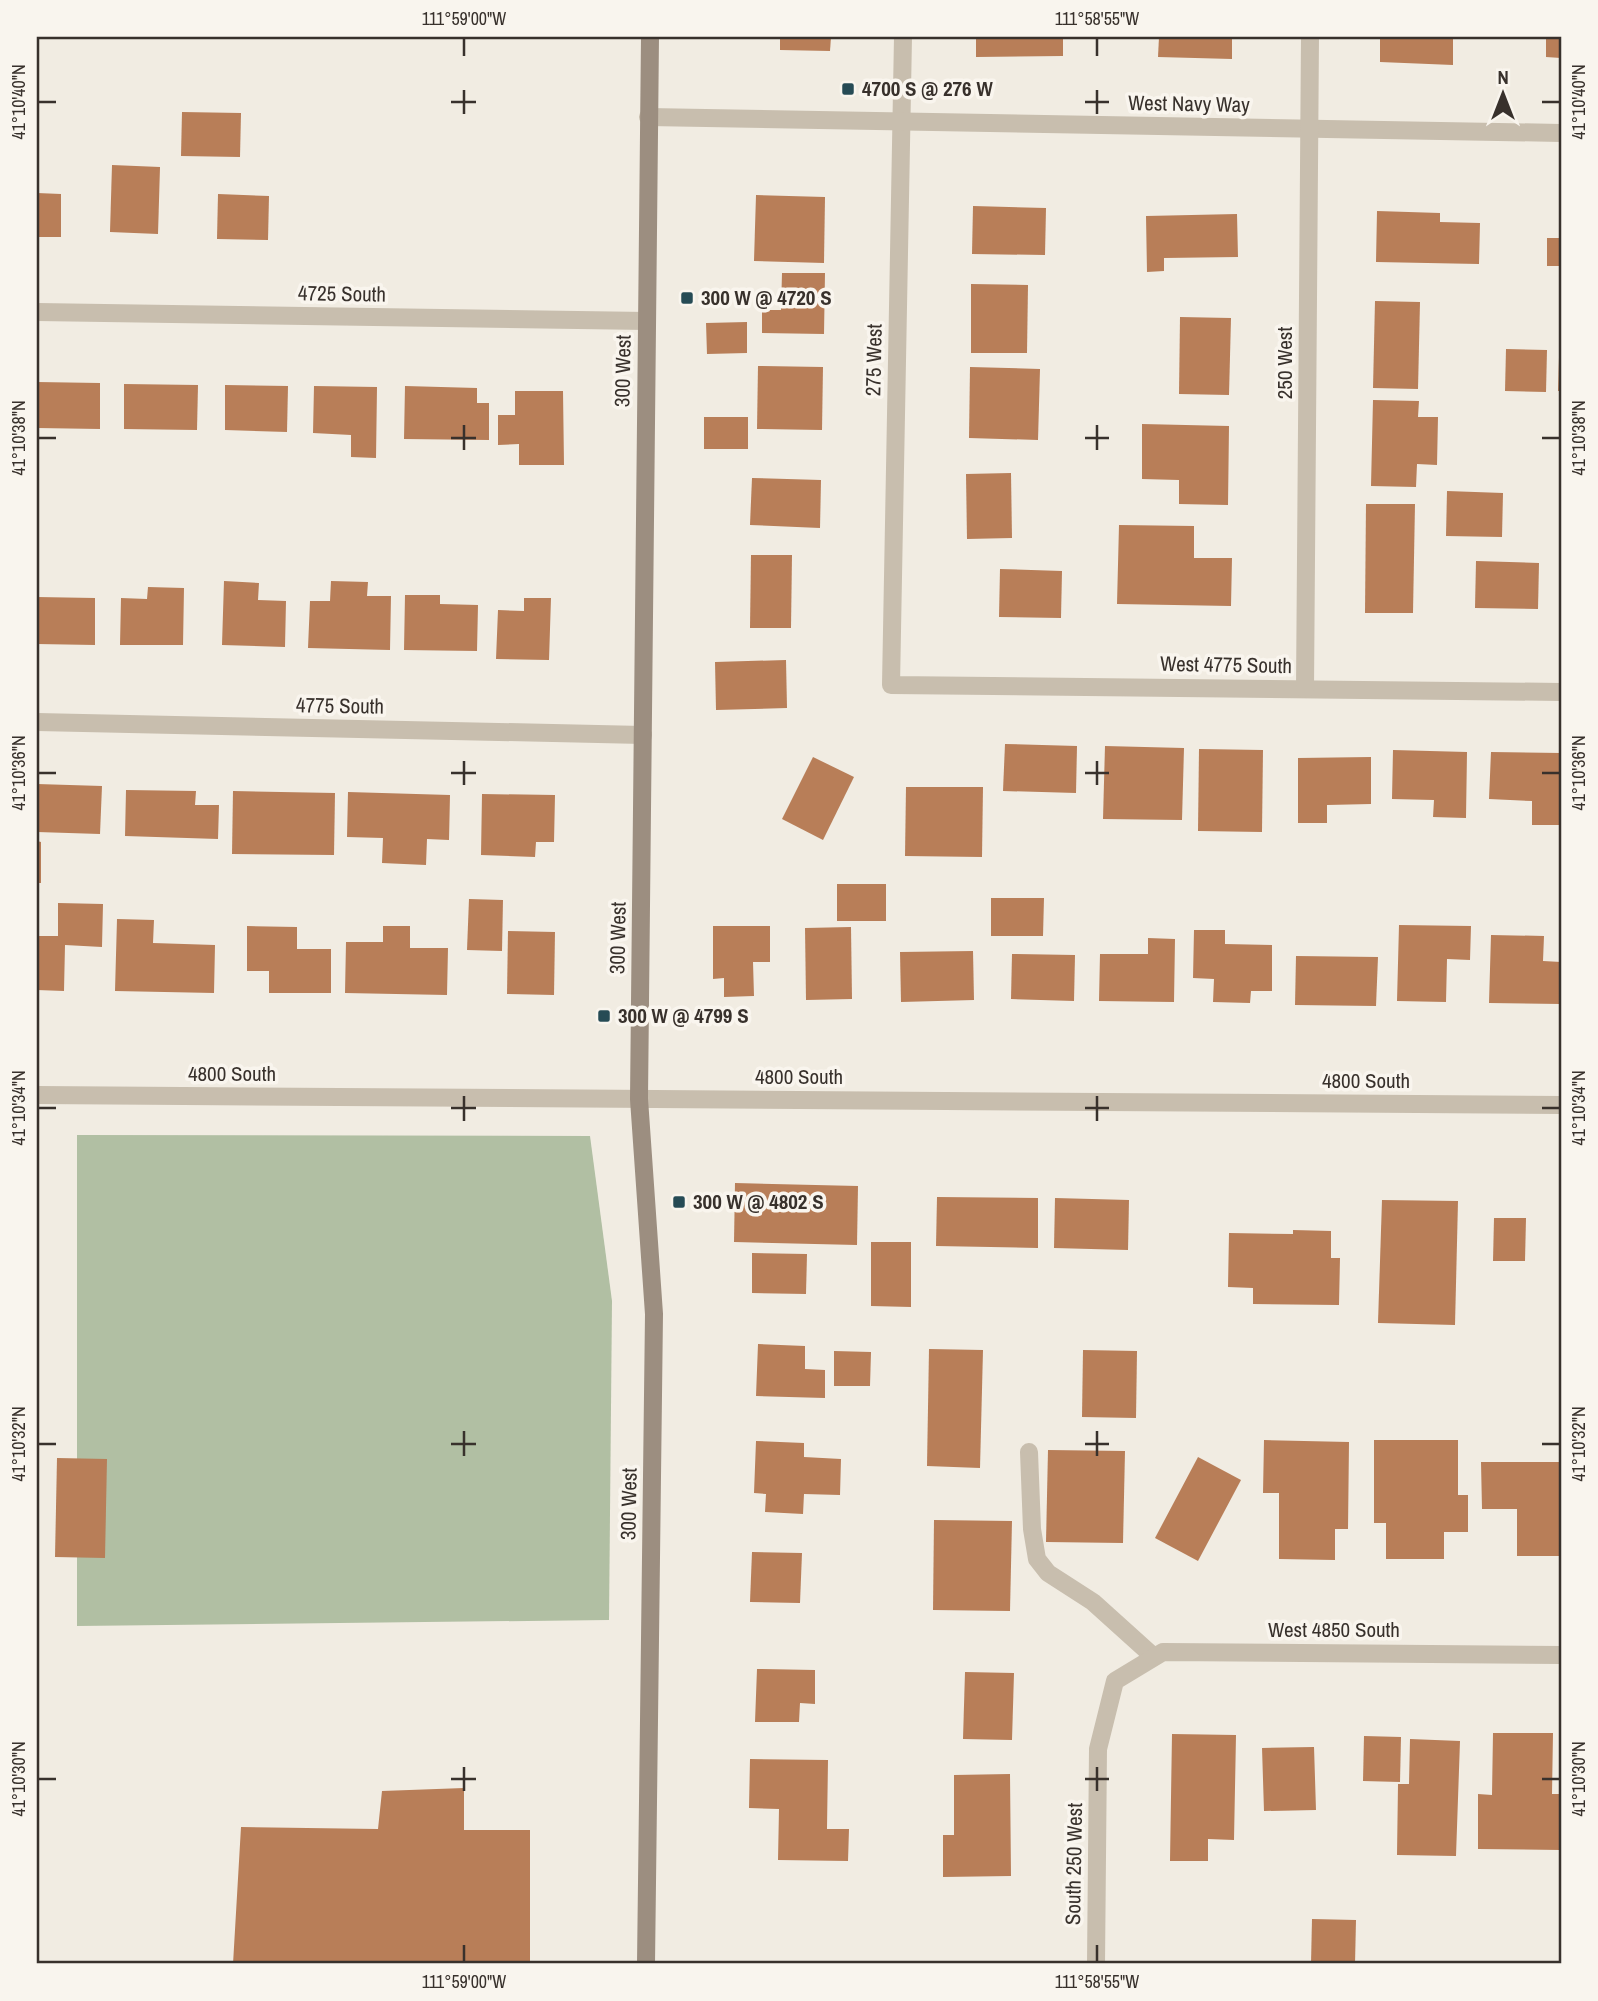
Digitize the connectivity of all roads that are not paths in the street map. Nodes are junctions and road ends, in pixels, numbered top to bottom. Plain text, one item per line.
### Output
1 (650, 37) edge
2 (903, 37) edge
3 (1310, 37) edge
4 (649, 117) junction
5 (902, 121) junction
6 (1310, 129) junction
7 (1561, 133) edge
8 (37, 312) edge
9 (647, 321) junction
10 (891, 685) joint
11 (1305, 689) junction
12 (1561, 692) edge
13 (37, 722) edge
14 (643, 735) junction
15 (37, 1096) edge
16 (639, 1099) junction
17 (1561, 1105) edge
18 (1029, 1452) dead end
19 (1561, 1655) edge
20 (1154, 1657) junction
21 (1115, 1681) joint
22 (646, 1964) edge
23 (1096, 1964) edge

1 - 4 main road, 300 West
2 - 5 street, 275 West
3 - 6 street, 250 West
4 - 5 street, West Navy Way
4 - 9 main road, 300 West
5 - 6 street, West Navy Way
5 - 10 street, 275 West
6 - 7 street, West Navy Way
6 - 11 street, 250 West
8 - 9 street, 4725 South
9 - 14 main road, 300 West
10 - 11 street, West 4775 South
11 - 12 street, West 4775 South
13 - 14 street, 4775 South
14 - 16 main road, 300 West
15 - 16 street, 4800 South
16 - 17 street, 4800 South
16 - 22 main road, 300 West
18 - 20 street
19 - 20 street, West 4850 South
20 - 21 street, West 4850 South
21 - 23 street, South 250 West

